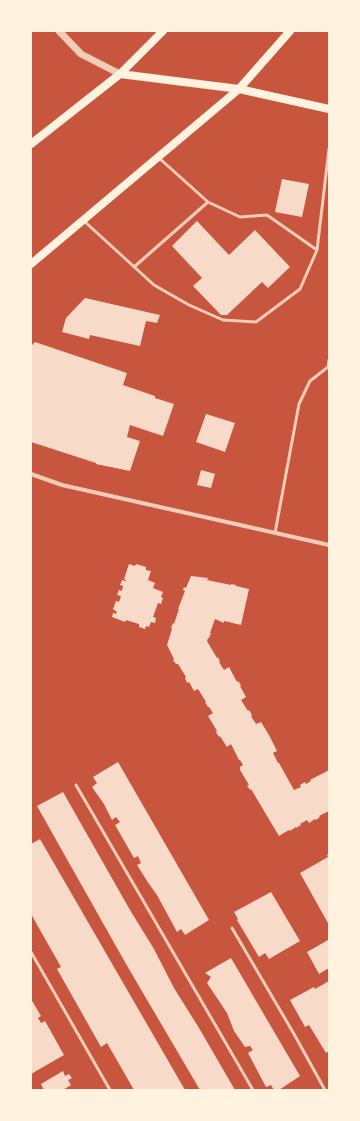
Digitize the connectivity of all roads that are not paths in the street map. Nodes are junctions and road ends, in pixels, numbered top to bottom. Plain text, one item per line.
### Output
1 (59, 31) edge
2 (163, 31) edge
3 (290, 31) edge
4 (120, 74) junction
5 (239, 89) junction
6 (329, 109) edge
7 (31, 144) edge
8 (329, 149) edge
9 (158, 157) junction
10 (208, 202) junction
11 (83, 220) junction
12 (317, 250) junction
13 (31, 264) edge
14 (134, 267) junction
15 (329, 360) edge
16 (31, 474) edge
17 (275, 533) junction
18 (329, 545) edge
19 (76, 785) dead end
20 (232, 928) dead end
21 (31, 952) edge
22 (110, 1090) edge
23 (253, 1090) edge
24 (325, 1090) edge

1 - 4 street
2 - 4 main road
3 - 5 main road
4 - 5 main road
4 - 7 main road
5 - 6 main road
5 - 9 main road
8 - 12 lane
9 - 10 lane
9 - 11 main road
10 - 12 lane
10 - 14 lane
11 - 13 main road
11 - 14 lane
12 - 14 lane
15 - 17 lane
16 - 17 street
17 - 18 street
19 - 23 lane
20 - 24 lane
21 - 22 lane

